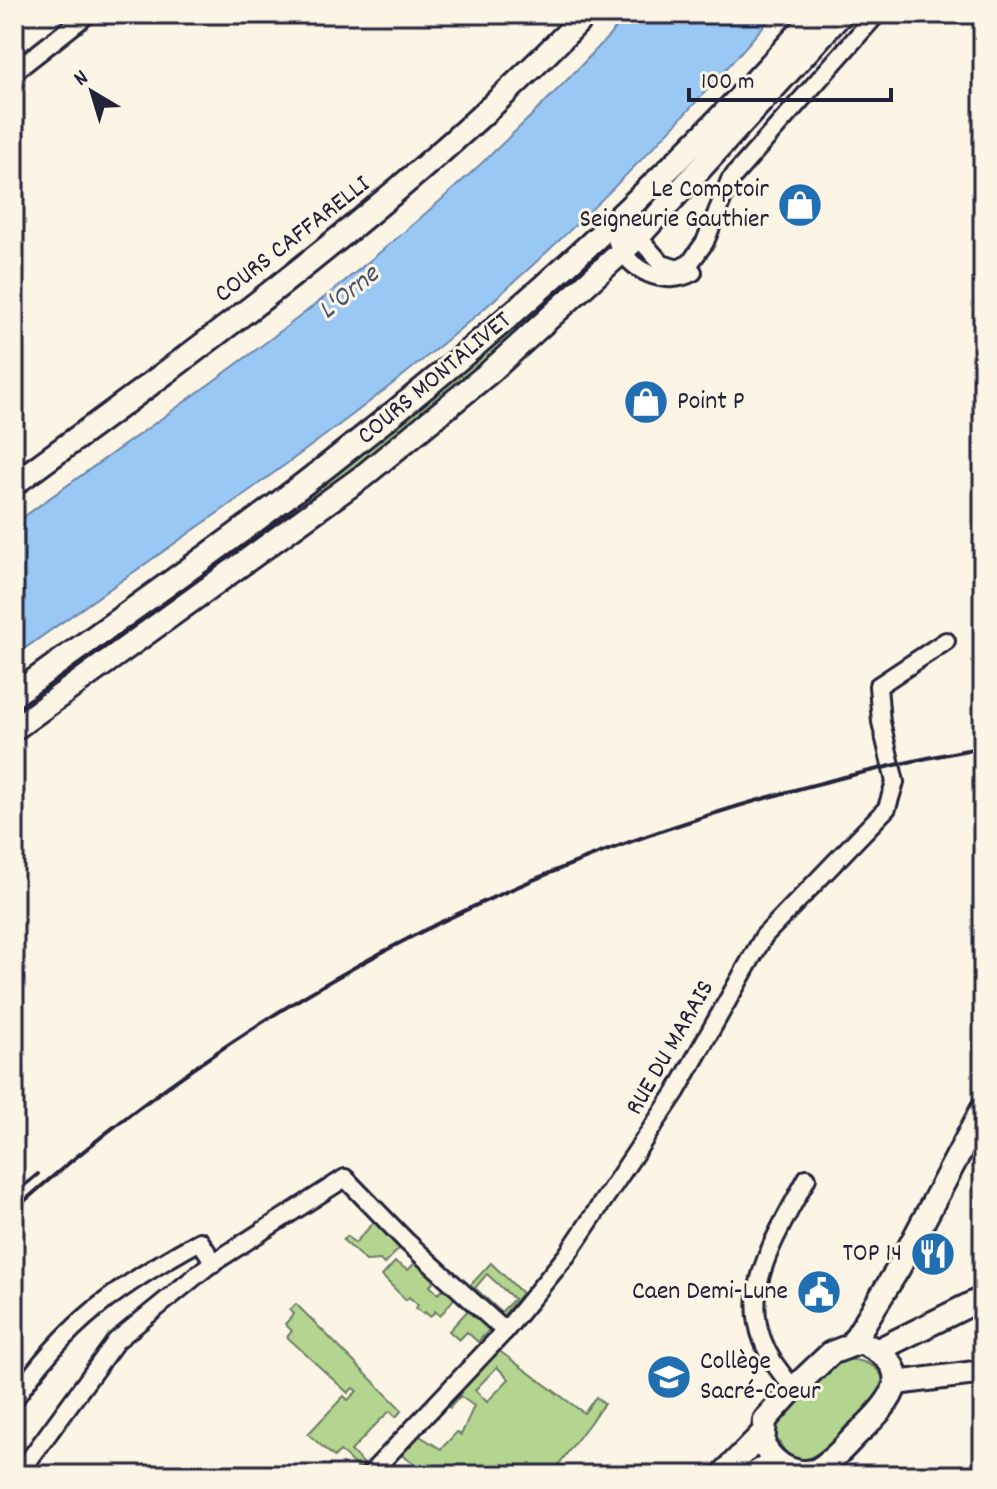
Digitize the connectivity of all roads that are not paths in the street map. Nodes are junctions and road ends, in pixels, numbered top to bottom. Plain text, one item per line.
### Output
1 (88, 14) edge
2 (586, 14) edge
3 (816, 14) edge
4 (841, 14) edge
5 (877, 14) edge
6 (14, 72) edge
7 (679, 157) junction
8 (630, 244) junction
9 (14, 484) edge
10 (946, 641) dead end
11 (14, 695) edge
12 (14, 729) edge
13 (983, 1108) edge
14 (807, 1178) dead end
15 (214, 1263) junction
16 (983, 1298) edge
17 (505, 1331) junction
18 (867, 1347) junction
19 (983, 1372) edge
20 (896, 1383) junction
21 (794, 1388) junction
22 (14, 1400) edge
23 (761, 1435) junction
24 (14, 1471) edge
25 (797, 1471) edge
26 (369, 1475) edge
27 (722, 1475) edge
28 (752, 1475) edge

1 - 6 street
2 - 9 main road, COURS CAFFARELLI
3 - 7 main road, COURS MONTALIVET
4 - 8 main road, COURS MONTALIVET
5 - 8 street
7 - 8 street
7 - 11 main road, COURS MONTALIVET
8 - 12 main road, COURS MONTALIVET
10 - 17 street, RUE DU MARAIS
13 - 18 main road
14 - 21 street
15 - 17 street
15 - 22 street
15 - 24 street
16 - 18 main road
17 - 26 street, RUE DU MARAIS
18 - 20 main road
18 - 21 main road
19 - 20 main road
20 - 25 main road
21 - 23 main road
23 - 25 main road
23 - 27 main road
25 - 28 main road

